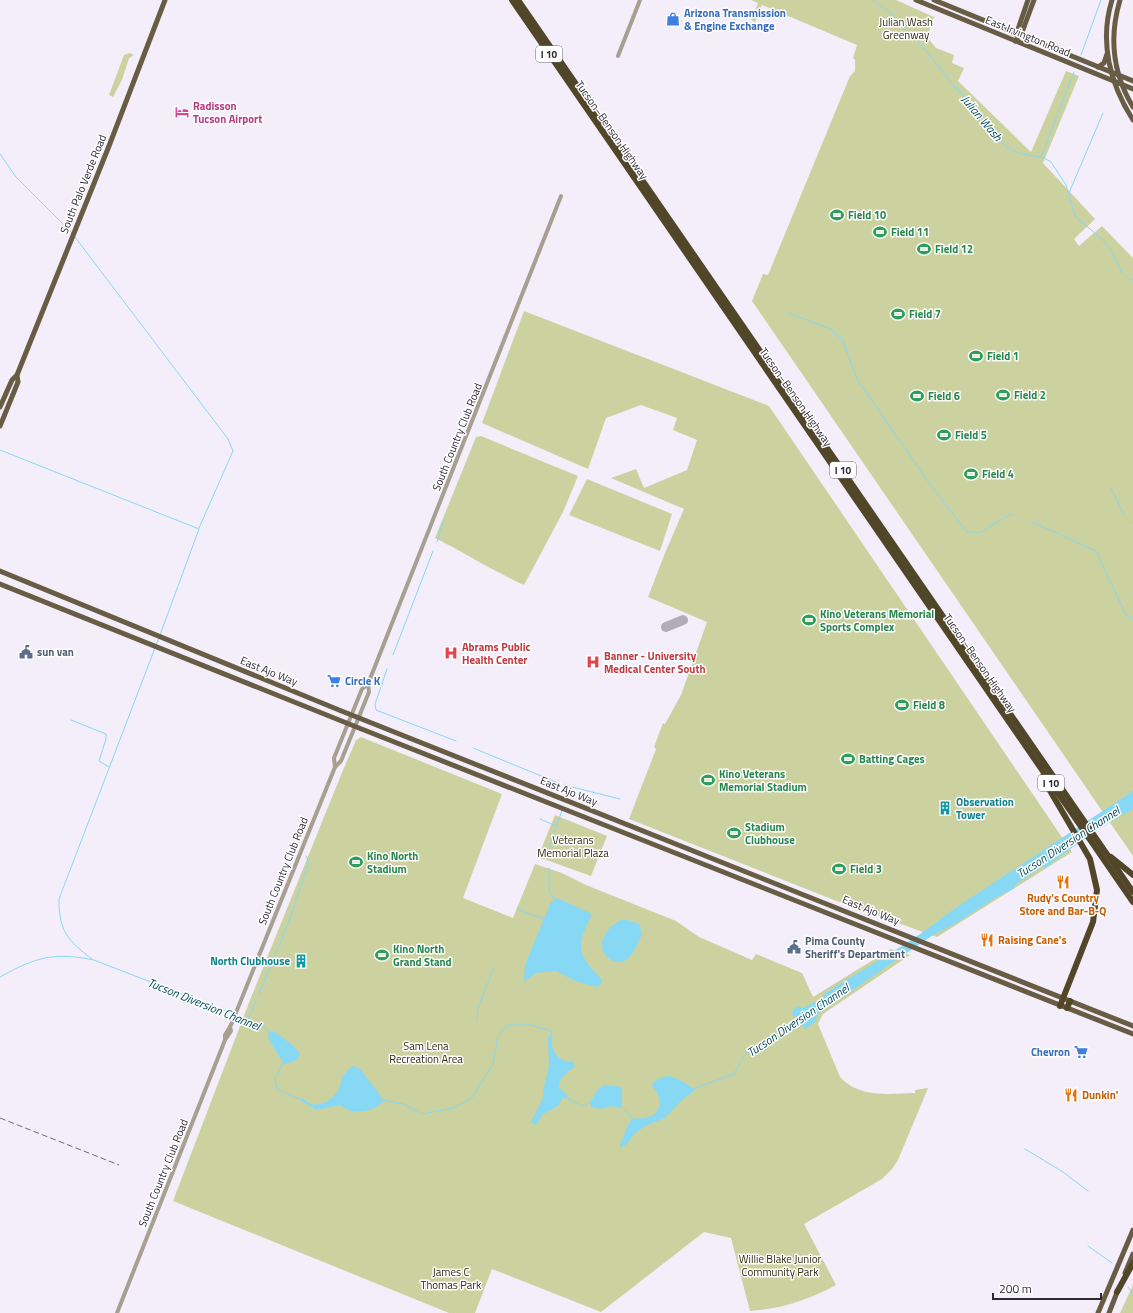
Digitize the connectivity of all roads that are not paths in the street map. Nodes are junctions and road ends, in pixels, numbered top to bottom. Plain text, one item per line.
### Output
1 (165, 0) edge
2 (512, 0) edge
3 (518, 0) edge
4 (640, 0) edge
5 (916, 0) edge
6 (934, 0) edge
7 (1028, 0) edge
8 (1034, 0) edge
9 (1112, 0) edge
10 (1120, 0) edge
11 (1018, 34) junction
12 (1015, 41) junction
13 (1107, 51) junction
14 (618, 56) dead end
15 (1098, 67) junction
16 (1111, 72) junction
17 (1118, 75) junction
18 (1113, 81) junction
19 (1133, 81) edge
20 (1121, 84) junction
21 (1133, 89) edge
22 (1133, 107) edge
23 (1133, 120) edge
24 (561, 196) dead end
25 (18, 374) junction
26 (0, 407) edge
27 (0, 426) edge
28 (0, 571) edge
29 (0, 584) edge
30 (264, 679) junction
31 (368, 684) junction
32 (260, 689) junction
33 (351, 715) junction
34 (358, 718) junction
35 (348, 724) junction
36 (355, 726) junction
37 (1022, 743) junction
38 (334, 767) junction
39 (1081, 821) junction
40 (1092, 837) junction
41 (1104, 850) junction
42 (1133, 875) edge
43 (1133, 892) edge
44 (821, 901) junction
45 (1133, 902) edge
46 (817, 910) junction
47 (969, 960) junction
48 (966, 969) junction
49 (1063, 998) junction
50 (1070, 1001) junction
51 (1060, 1006) junction
52 (1067, 1008) junction
53 (1133, 1026) edge
54 (1133, 1034) edge
55 (1133, 1230) edge
56 (1133, 1254) edge
57 (1133, 1262) edge
58 (1117, 1292) junction
59 (117, 1313) edge
60 (1098, 1313) edge
61 (1108, 1313) edge

1 - 25 main road, South Palo Verde Road
2 - 37 highway, Tucson–Benson Highway / I 10
3 - 39 highway, Tucson–Benson Highway / I 10
4 - 14 street
5 - 12 main road, East Irvington Road
6 - 11 main road, East Irvington Road
7 - 11 main road
8 - 11 main road
9 - 13 main road
10 - 17 main road
11 - 12 main road
11 - 15 main road, East Irvington Road
12 - 18 main road, East Irvington Road
13 - 15 main road
13 - 16 main road
15 - 16 main road, East Irvington Road
16 - 17 main road, East Irvington Road
16 - 18 main road
17 - 19 main road, East Irvington Road
17 - 20 main road
18 - 20 main road, East Irvington Road
18 - 23 main road
20 - 21 main road, East Irvington Road
20 - 22 main road
24 - 31 street, South Country Club Road
25 - 26 main road, South Palo Verde Road
25 - 27 main road, South Palo Verde Road
28 - 30 main road, East Ajo Way
29 - 32 main road, East Ajo Way
30 - 32 main road
30 - 33 main road, East Ajo Way
31 - 33 street, South Country Club Road
31 - 34 street, South Country Club Road
32 - 35 main road, East Ajo Way
33 - 34 main road, East Ajo Way
33 - 35 street, South Country Club Road
34 - 36 street, South Country Club Road
34 - 44 main road, East Ajo Way
35 - 36 main road, East Ajo Way
35 - 38 street, South Country Club Road
36 - 38 street, South Country Club Road
36 - 46 main road, East Ajo Way
37 - 39 highway, Tucson–Benson Highway / I 10
37 - 49 highway
38 - 59 street, South Country Club Road
39 - 40 highway, Tucson–Benson Highway / I 10
40 - 41 highway, Tucson–Benson Highway / I 10
40 - 45 highway, Tucson–Benson Highway / I 10
41 - 42 highway
41 - 43 highway, Tucson–Benson Highway / I 10
44 - 46 main road
44 - 47 main road, East Ajo Way
46 - 48 main road, East Ajo Way
47 - 48 main road
47 - 49 main road, East Ajo Way
48 - 51 main road, East Ajo Way
49 - 50 main road, East Ajo Way
49 - 51 highway
50 - 52 highway
50 - 53 main road, East Ajo Way
51 - 52 main road, East Ajo Way
52 - 54 main road, East Ajo Way
55 - 60 main road
56 - 58 main road
57 - 58 highway
58 - 61 main road

